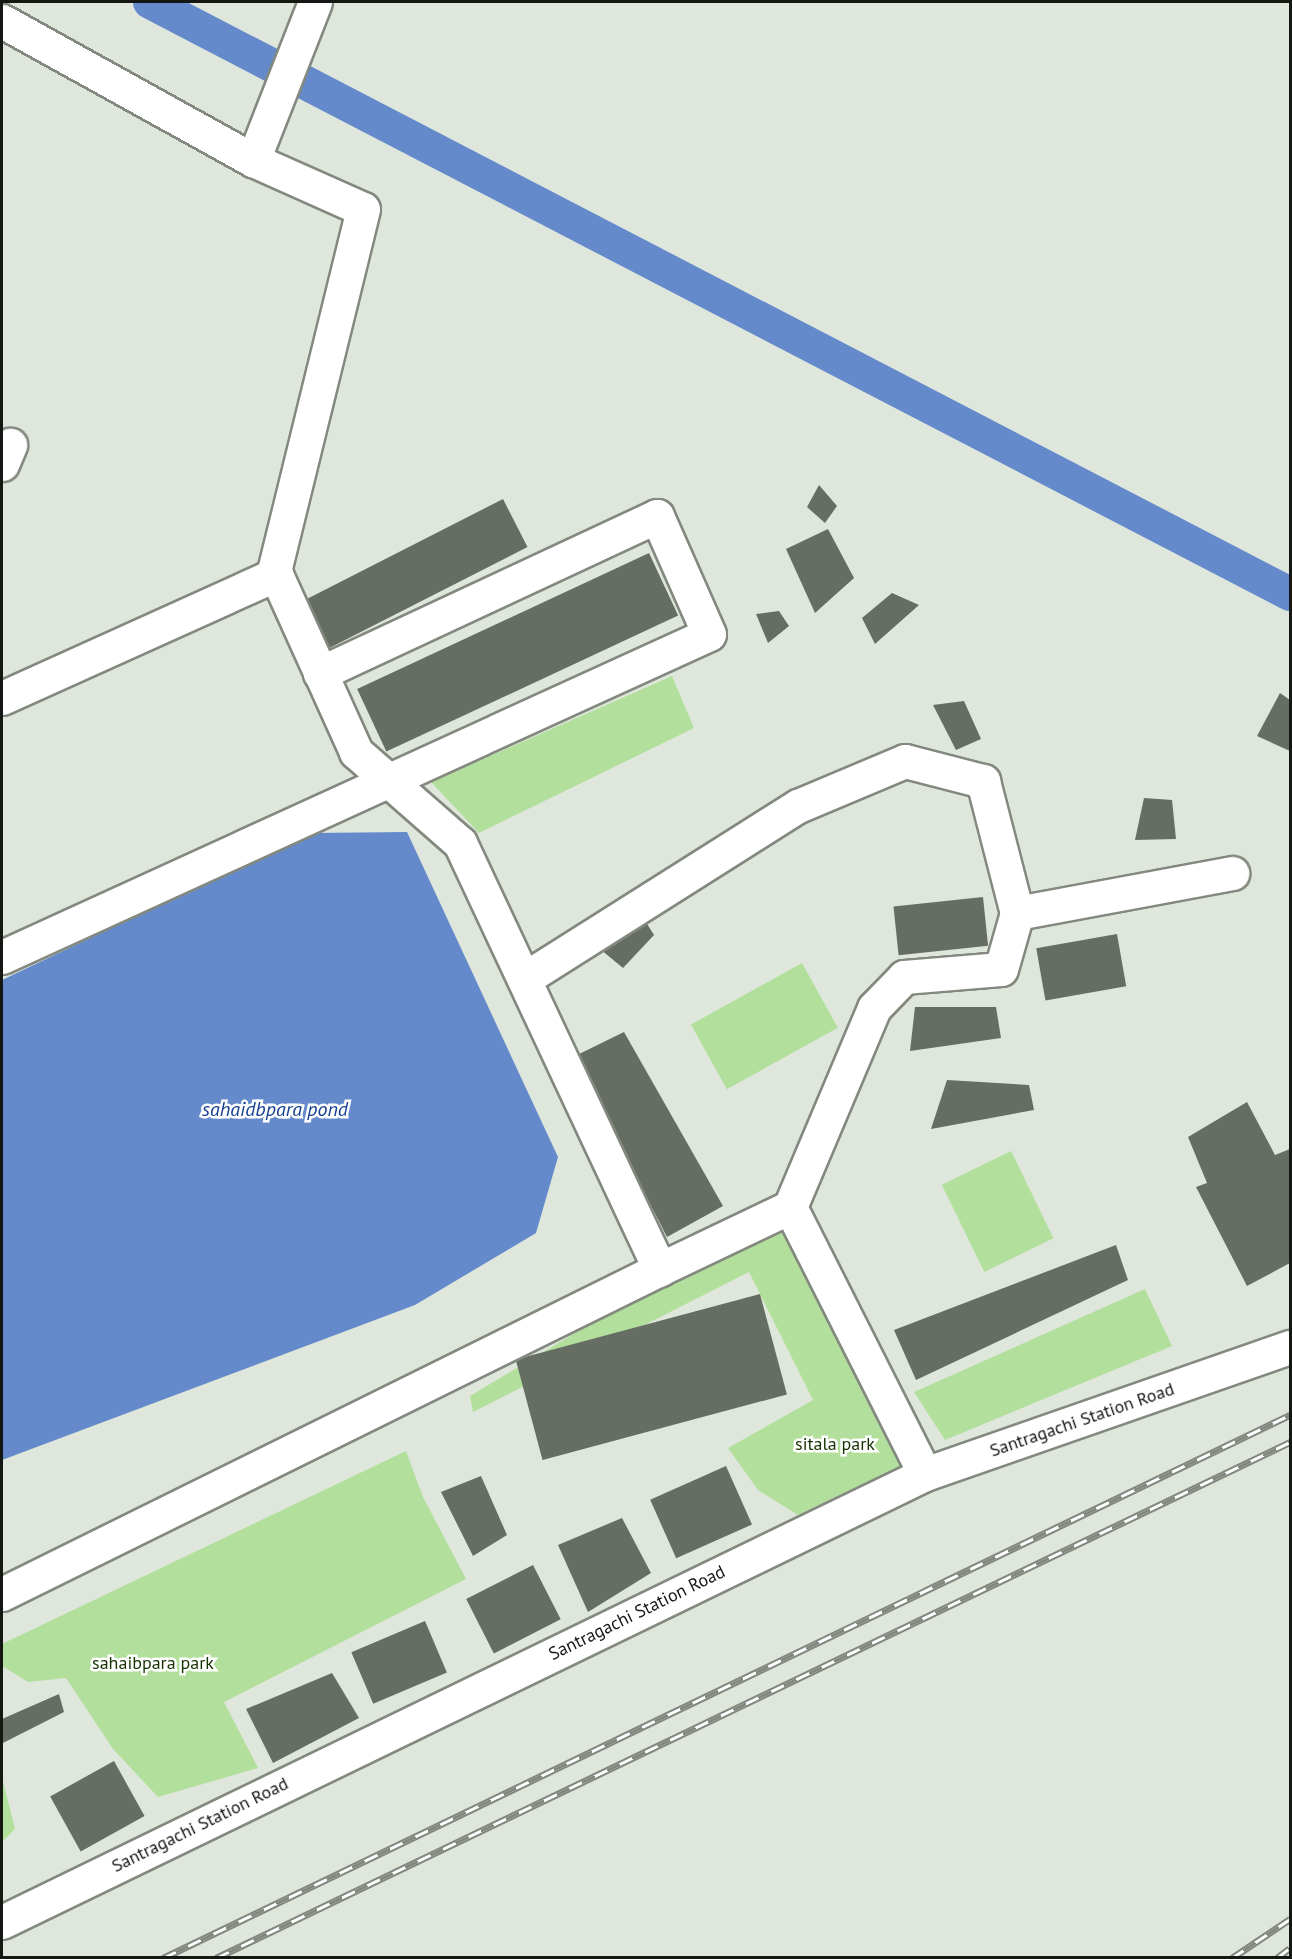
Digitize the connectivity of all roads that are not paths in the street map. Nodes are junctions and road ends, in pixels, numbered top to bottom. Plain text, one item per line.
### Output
1 (314, 5) edge
2 (2, 21) edge
3 (257, 150) junction
4 (276, 574) junction
5 (320, 673) junction
6 (2, 698) edge
7 (389, 779) junction
8 (1232, 873) dead end
9 (1017, 913) junction
10 (2, 957) edge
11 (524, 979) junction
12 (790, 1208) junction
13 (660, 1269) junction
14 (1290, 1347) edge
15 (925, 1474) junction
16 (2, 1594) edge
17 (2, 1922) edge

1 - 3 street
2 - 3 street
3 - 4 street
4 - 5 street
4 - 6 street
5 - 7 street
5 - 7 street
7 - 10 street
7 - 11 street
8 - 9 street
9 - 11 street
9 - 12 street
11 - 13 street
12 - 13 street
12 - 15 street
13 - 16 street
14 - 15 street, Santragachi Station Road
15 - 17 street, Santragachi Station Road

